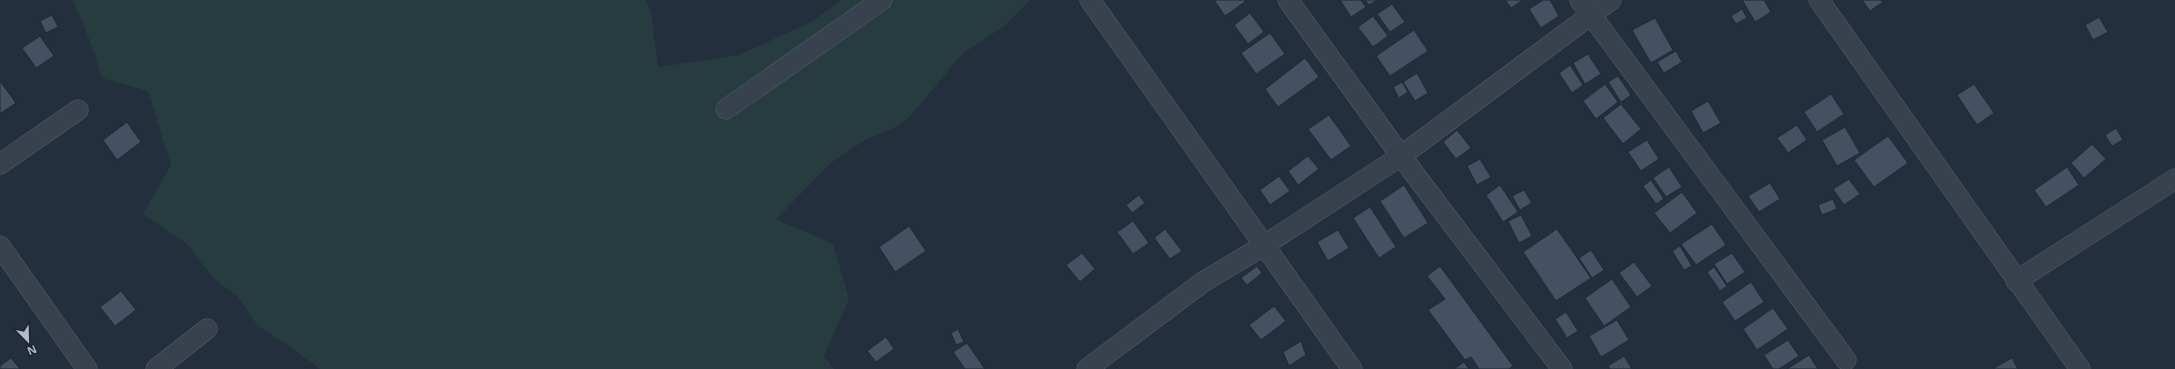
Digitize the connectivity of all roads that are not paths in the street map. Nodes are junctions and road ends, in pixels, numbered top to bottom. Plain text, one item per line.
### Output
1 (882, 0) edge
2 (1090, 0) edge
3 (1288, 0) edge
4 (1610, 0) edge
5 (1819, 0) edge
6 (1585, 7) edge
7 (726, 109) dead end
8 (78, 110) dead end
9 (1401, 156) junction
10 (0, 164) edge
11 (2175, 179) edge
12 (0, 246) edge
13 (1263, 246) junction
14 (2016, 280) junction
15 (207, 329) dead end
16 (1846, 360) dead end
17 (87, 369) edge
18 (156, 369) edge
19 (1087, 369) edge
20 (1352, 369) edge
21 (1562, 369) edge
22 (2080, 369) edge

1 - 7 street
2 - 13 street
3 - 9 street
4 - 6 street
5 - 14 street
6 - 9 street
6 - 16 street
8 - 10 street
9 - 13 street
9 - 21 street
11 - 14 street
12 - 17 street
13 - 19 street
13 - 20 street
14 - 22 street
15 - 18 street

